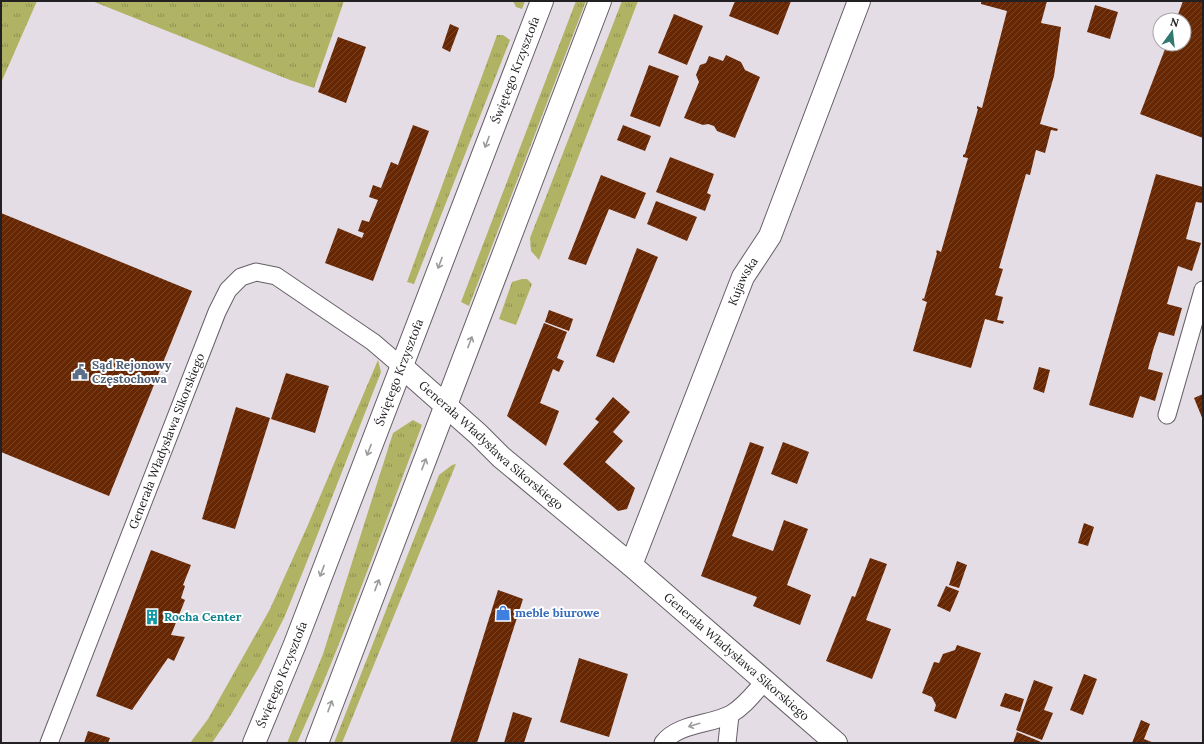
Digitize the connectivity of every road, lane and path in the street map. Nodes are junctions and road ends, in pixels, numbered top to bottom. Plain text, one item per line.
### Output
1 (542, 1) edge
2 (600, 1) edge
3 (859, 1) edge
4 (1203, 290) edge
5 (401, 366) junction
6 (446, 406) junction
7 (1167, 415) dead end
8 (631, 565) junction
9 (765, 681) junction
10 (730, 715) junction
11 (49, 743) edge
12 (254, 743) edge
13 (316, 743) edge
14 (663, 743) edge
15 (727, 743) edge
16 (836, 743) edge

1 -> 5 main road, Świętego Krzysztofa
6 -> 2 main road
3 - 8 main road, Kujawska
4 - 7 lane
5 - 6 main road, Generała Władysława Sikorskiego
5 - 11 lane, Generała Władysława Sikorskiego
5 -> 12 main road, Świętego Krzysztofa
6 - 8 main road, Generała Władysława Sikorskiego
13 -> 6 main road
8 - 9 main road, Generała Władysława Sikorskiego
9 - 10 lane
9 - 16 main road, Generała Władysława Sikorskiego
10 -> 14 lane
10 - 15 lane

